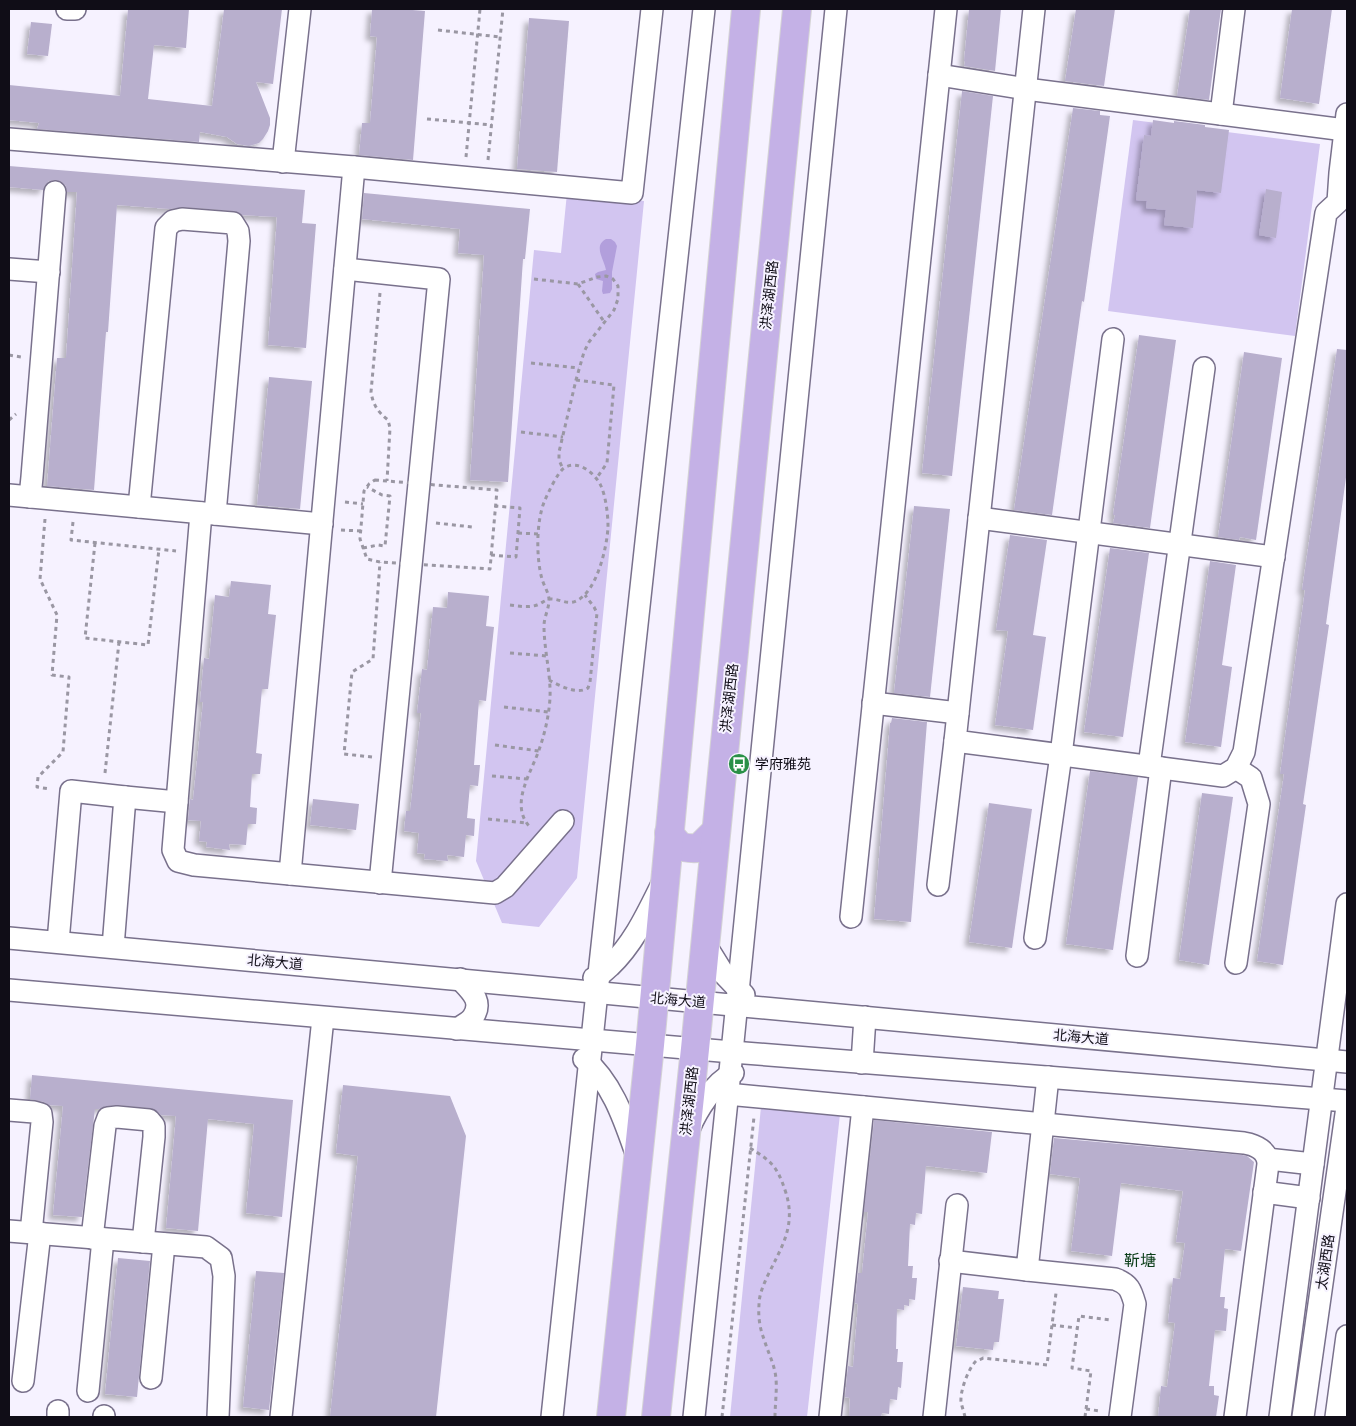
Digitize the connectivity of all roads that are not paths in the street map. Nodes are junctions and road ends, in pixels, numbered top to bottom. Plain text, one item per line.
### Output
1 (67, 9) edge
2 (75, 9) edge
3 (300, 9) edge
4 (652, 9) edge
5 (704, 9) edge
6 (746, 9) edge
7 (797, 9) edge
8 (836, 9) edge
9 (946, 9) edge
10 (1034, 9) edge
11 (1234, 9) edge
12 (939, 75) junction
13 (1026, 89) junction
14 (1221, 114) junction
15 (1346, 122) edge
16 (9, 139) edge
17 (283, 162) junction
18 (354, 167) junction
19 (1344, 173) edge
20 (56, 192) dead end
21 (1343, 202) edge
22 (9, 268) edge
23 (345, 269) junction
24 (49, 272) junction
25 (1113, 339) dead end
26 (1204, 368) dead end
27 (28, 497) edge
28 (139, 507) junction
29 (208, 514) junction
30 (979, 518) junction
31 (322, 524) junction
32 (1089, 533) junction
33 (1180, 544) junction
34 (1274, 557) junction
35 (873, 703) junction
36 (958, 713) junction
37 (955, 741) junction
38 (1061, 755) junction
39 (1155, 767) junction
40 (1236, 768) junction
41 (125, 797) junction
42 (177, 802) junction
43 (563, 821) dead end
44 (716, 831) junction
45 (669, 833) junction
46 (290, 874) junction
47 (665, 880) junction
48 (380, 882) junction
49 (938, 885) dead end
50 (1347, 904) edge
51 (851, 917) dead end
52 (9, 938) edge
53 (1035, 938) dead end
54 (58, 942) junction
55 (705, 944) junction
56 (113, 947) junction
57 (1137, 956) dead end
58 (1236, 962) dead end
59 (460, 980) junction
60 (598, 984) junction
61 (9, 990) edge
62 (737, 997) junction
63 (654, 998) junction
64 (699, 1002) junction
65 (865, 1017) junction
66 (323, 1018) junction
67 (457, 1029) junction
68 (546, 1036) junction
69 (592, 1040) junction
70 (650, 1045) junction
71 (695, 1049) junction
72 (732, 1052) junction
73 (770, 1055) junction
74 (1337, 1061) edge
75 (862, 1062) junction
76 (590, 1063) junction
77 (1048, 1077) junction
78 (728, 1085) junction
79 (1322, 1099) junction
80 (1347, 1101) edge
81 (863, 1107) junction
82 (1347, 1107) edge
83 (9, 1110) edge
84 (1043, 1124) junction
85 (686, 1136) junction
86 (1268, 1159) junction
87 (638, 1160) junction
88 (1313, 1164) junction
89 (1264, 1192) junction
90 (634, 1196) junction
91 (1309, 1198) junction
92 (957, 1204) dead end
93 (678, 1205) junction
94 (9, 1231) edge
95 (35, 1233) junction
96 (98, 1238) junction
97 (154, 1243) junction
98 (950, 1261) junction
99 (1027, 1270) junction
100 (1347, 1336) edge
101 (151, 1378) dead end
102 (23, 1381) dead end
103 (88, 1391) dead end
104 (218, 1417) edge
105 (281, 1417) edge
106 (552, 1417) edge
107 (611, 1417) edge
108 (656, 1417) edge
109 (694, 1417) edge
110 (830, 1417) edge
111 (934, 1417) edge
112 (1120, 1417) edge
113 (1235, 1417) edge
114 (1280, 1417) edge
115 (1303, 1417) edge
116 (1336, 1417) edge

1 - 2 street
3 - 17 street
4 - 18 street
5 - 60 street
6 - 45 main road
7 - 44 main road, 洪泽湖西路
8 - 62 street
9 - 12 street
10 - 13 street
11 - 14 street
12 - 13 street
12 - 35 street
13 - 14 street
13 - 30 street
14 - 15 street
15 - 19 street
16 - 17 street
17 - 18 street
18 - 23 street
19 - 21 street
20 - 24 street
21 - 34 street
22 - 24 street
23 - 31 street
23 - 48 street
24 - 27 street
25 - 32 street
26 - 33 street
27 - 28 street
28 - 29 street
28 - 29 street
29 - 31 street
29 - 42 street
30 - 32 street
30 - 36 street
31 - 46 street
32 - 33 street
32 - 38 street
33 - 34 street
33 - 39 street
34 - 40 street
35 - 36 street
35 - 51 street
36 - 37 street
37 - 38 street
37 - 49 street
38 - 39 street
38 - 53 street
39 - 40 street
39 - 57 street
40 - 58 street
41 - 42 street
41 - 54 street
41 - 56 street
42 - 46 street
43 - 48 street
44 - 45 main road
44 - 55 main road, 洪泽湖西路
45 - 47 main road
46 - 48 street
47 - 60 street
47 - 63 main road
50 - 74 street
52 - 54 street, 北海大道
54 - 56 street, 北海大道
55 - 62 street
55 - 64 main road, 洪泽湖西路
56 - 59 street, 北海大道
59 - 60 street, 北海大道
59 - 67 street
60 - 63 street, 北海大道
60 - 69 street
61 - 66 street
62 - 64 street, 北海大道
62 - 65 street, 北海大道
62 - 72 street
63 - 64 street, 北海大道
63 - 70 main road
64 - 71 main road, 洪泽湖西路
65 - 74 street, 北海大道
65 - 75 street
66 - 67 street
66 - 105 street
67 - 68 street
68 - 69 street
68 - 76 street
69 - 70 street
69 - 76 street
70 - 71 street
70 - 87 main road
71 - 72 street
71 - 85 main road, 洪泽湖西路
72 - 73 street
72 - 78 street
73 - 75 street
73 - 78 street
74 - 79 street
75 - 77 street
76 - 87 street
76 - 106 street
77 - 79 street
77 - 84 street
78 - 81 street
78 - 85 street
78 - 109 street
79 - 80 street
79 - 88 street
81 - 84 street
81 - 110 street
82 - 115 street, 太湖西路
83 - 95 street
84 - 86 street
84 - 99 street
85 - 93 main road, 洪泽湖西路
86 - 88 street
86 - 89 street
87 - 90 main road
88 - 91 street
89 - 91 street
89 - 113 street
90 - 93 main road
90 - 107 main road
91 - 114 street
92 - 98 street
93 - 108 main road, 洪泽湖西路
94 - 95 street
95 - 96 street
95 - 102 street
96 - 97 street
96 - 97 street
96 - 103 street
97 - 101 street
97 - 104 street
98 - 99 street
98 - 111 street
99 - 112 street
100 - 116 street

